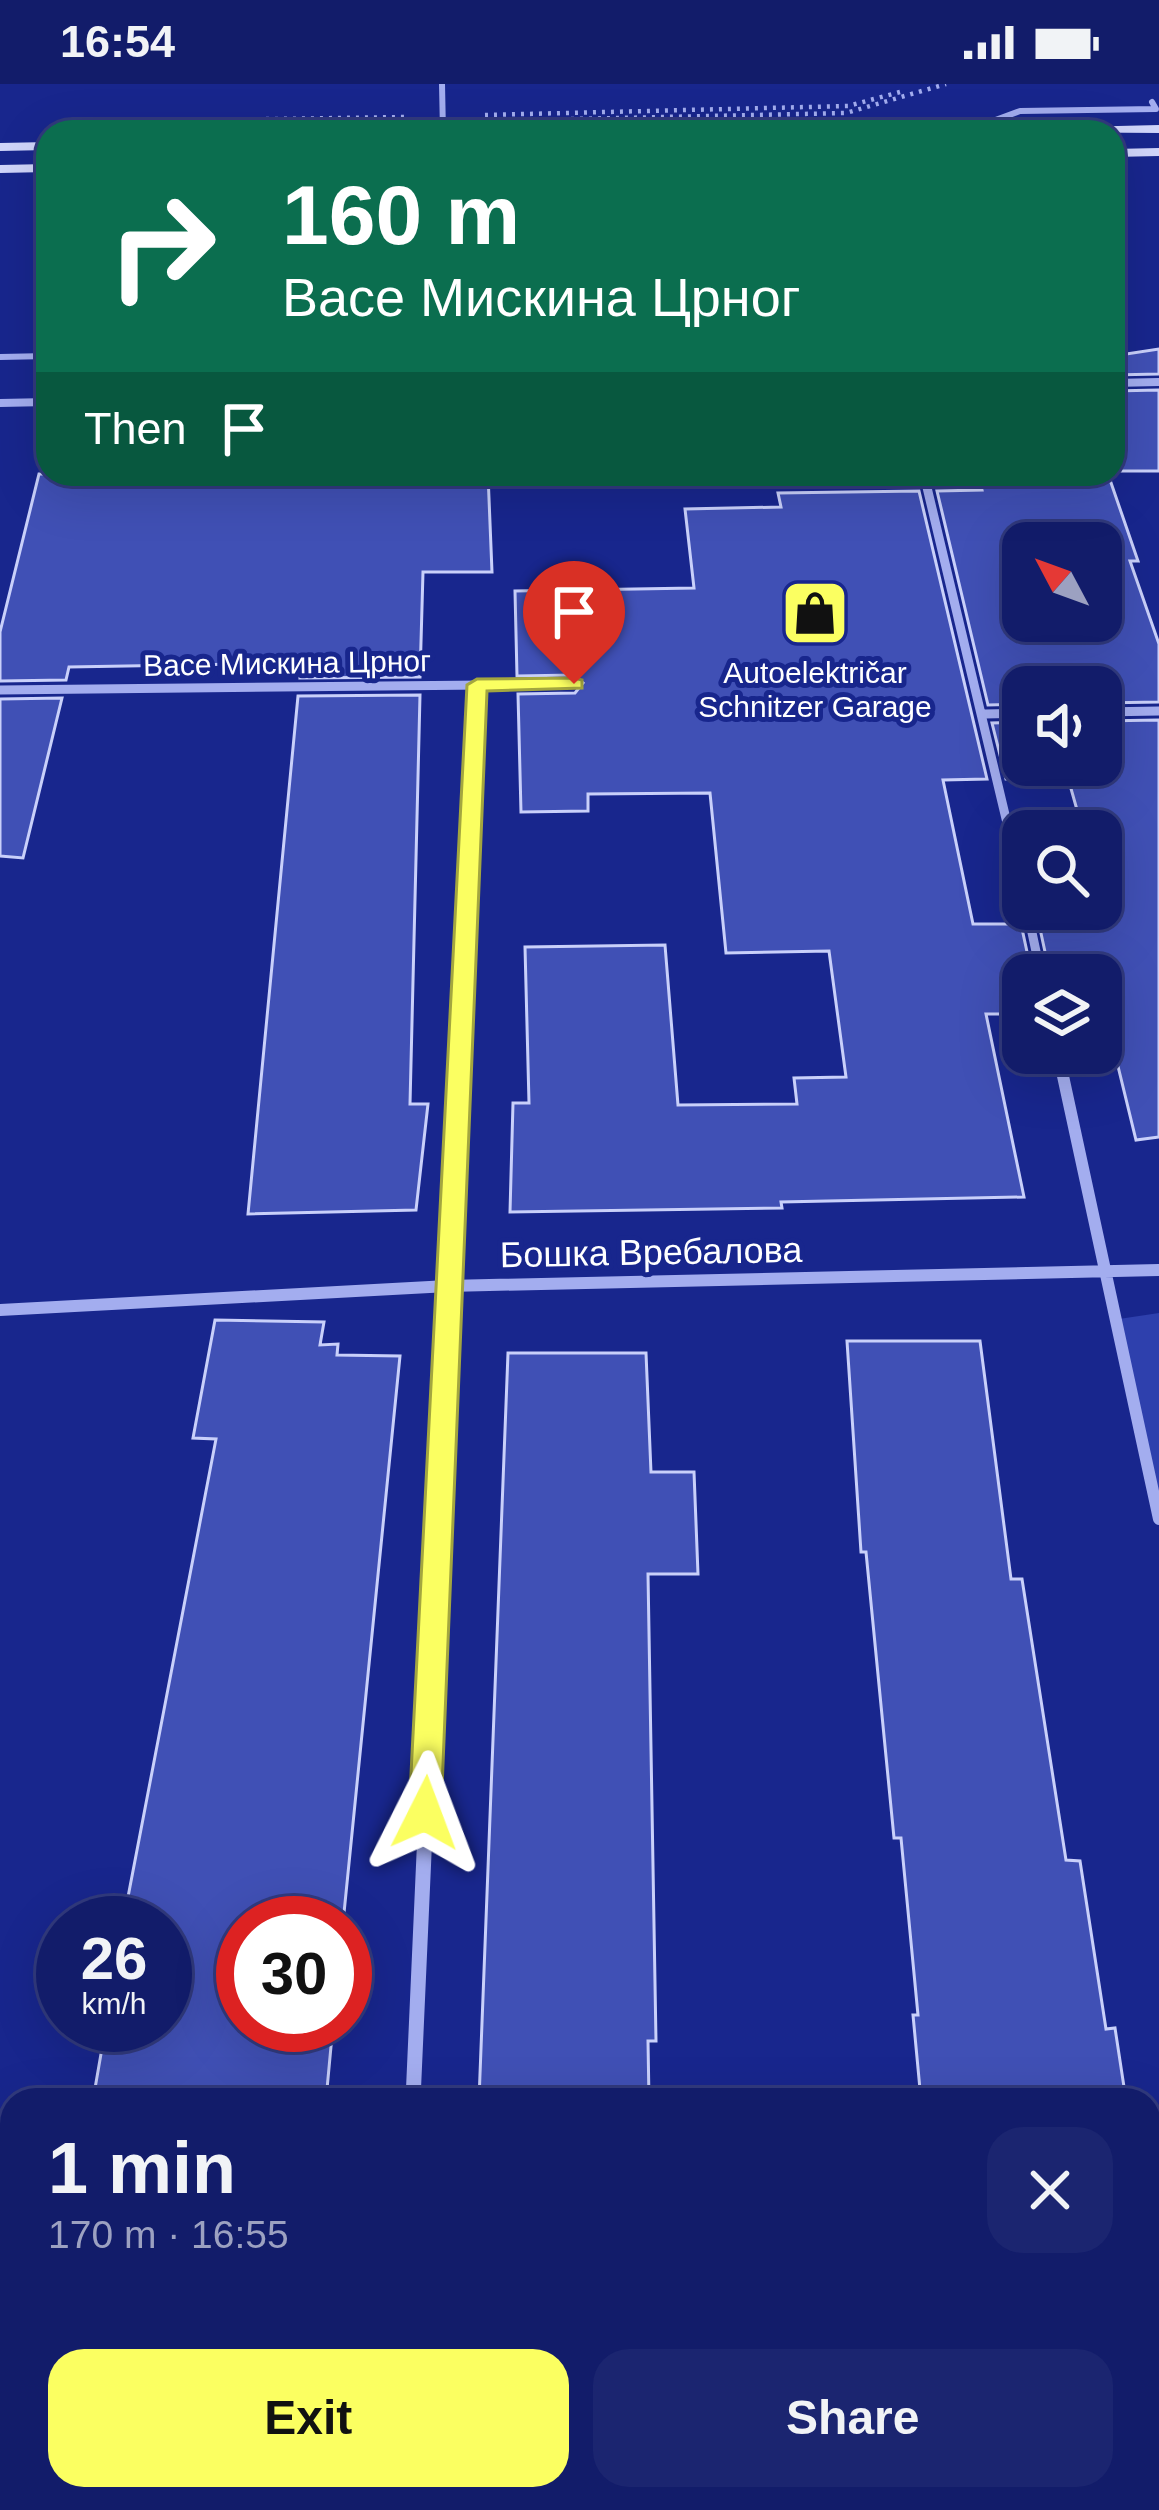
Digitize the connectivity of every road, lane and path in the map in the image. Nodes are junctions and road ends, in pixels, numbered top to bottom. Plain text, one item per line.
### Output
1 (442, 84) edge
2 (1156, 106) edge
3 (443, 120) edge
4 (995, 120) edge
5 (1159, 129) edge
6 (1125, 130) edge
7 (36, 146) edge
8 (0, 147) edge
9 (1125, 152) edge
10 (1159, 152) edge
11 (36, 168) edge
12 (0, 169) edge
13 (36, 356) edge
14 (0, 357) edge
15 (1159, 382) edge
16 (1125, 383) edge
17 (36, 402) edge
18 (0, 403) edge
19 (927, 486) edge
20 (574, 684) dead end
21 (477, 685) junction
22 (0, 690) edge
23 (1159, 711) edge
24 (1122, 712) edge
25 (985, 714) junction
26 (1002, 714) edge
27 (1006, 810) edge
28 (1063, 1074) edge
29 (1159, 1270) edge
30 (1106, 1274) junction
31 (448, 1286) junction
32 (0, 1310) edge
33 (1159, 1519) edge
34 (414, 2088) edge

1 - 3 lane
2 - 4 lane
5 - 6 main road
7 - 8 main road
9 - 10 main road
11 - 12 main road
13 - 14 lane
15 - 16 street
17 - 18 street
19 - 25 street
20 - 21 street, Васе Мискина Црног
21 - 22 street, Васе Мискина Црног
21 - 31 street
23 - 24 street
25 - 26 street
25 - 27 street
28 - 30 street
29 - 30 street, Бошка Вребалова
30 - 31 street, Бошка Вребалова
30 - 33 street
31 - 32 street, Бошка Вребалова
31 - 34 street

